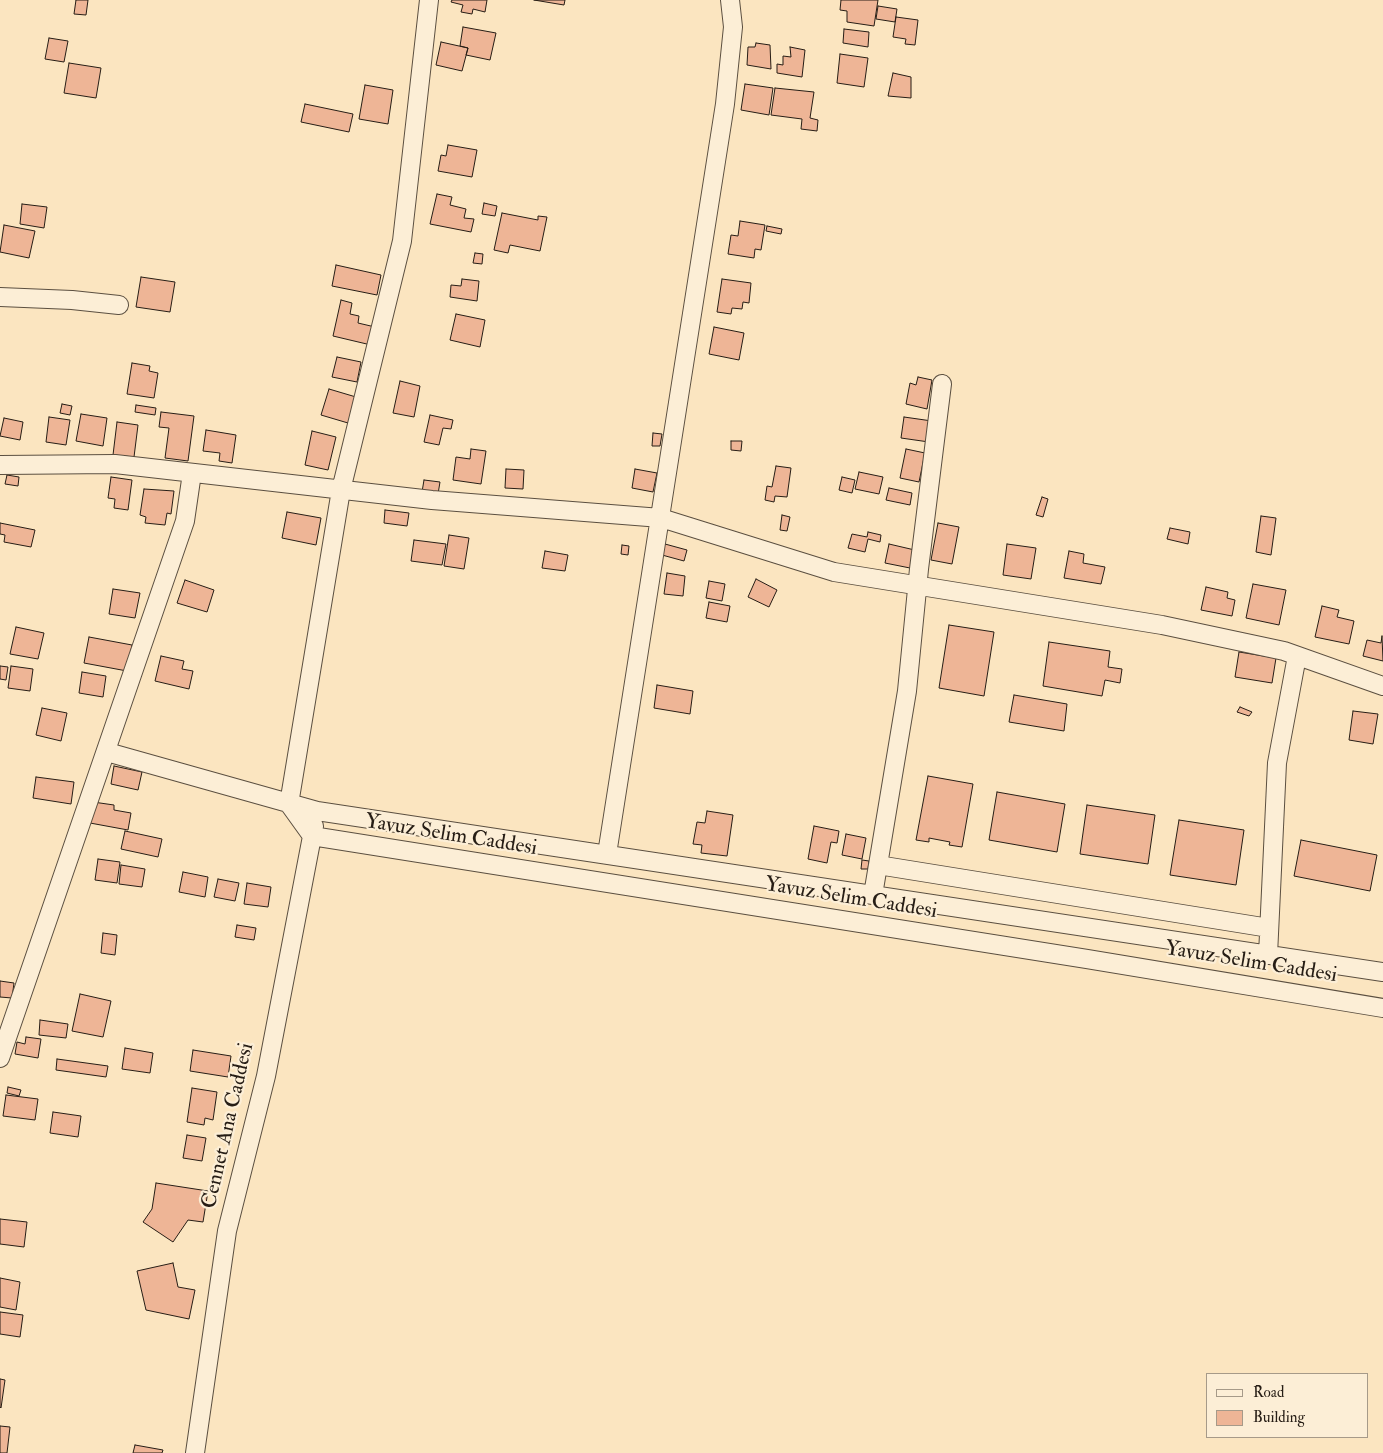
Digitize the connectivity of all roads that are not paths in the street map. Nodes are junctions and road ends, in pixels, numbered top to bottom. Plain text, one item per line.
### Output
1 (429, 0) edge
2 (730, 0) edge
3 (0, 297) edge
4 (119, 305) dead end
5 (942, 384) dead end
6 (0, 465) edge
7 (192, 473) junction
8 (341, 490) junction
9 (661, 518) junction
10 (918, 585) junction
11 (1297, 656) junction
12 (1383, 686) edge
13 (107, 752) junction
14 (289, 804) junction
15 (318, 811) junction
16 (312, 836) junction
17 (607, 854) junction
18 (878, 865) junction
19 (873, 895) junction
20 (1269, 928) junction
21 (1268, 955) junction
22 (1383, 972) edge
23 (1383, 1008) edge
24 (0, 1058) edge
25 (195, 1453) edge

1 - 8 street
2 - 9 street
3 - 4 street
5 - 10 street
6 - 7 street
7 - 8 street
7 - 13 street
8 - 9 street
8 - 14 street
9 - 10 street
9 - 17 street
10 - 11 street
10 - 18 street
11 - 12 street
11 - 20 street
13 - 14 street, Yavuz Selim Caddesi
13 - 24 street
14 - 15 street, Yavuz Selim Caddesi
14 - 16 street
15 - 16 street, Cennet Ana Caddesi
15 - 17 street, Yavuz Selim Caddesi
16 - 23 street, Yavuz Selim Caddesi
16 - 25 street, Cennet Ana Caddesi
17 - 19 street, Yavuz Selim Caddesi
18 - 19 street
18 - 20 street
19 - 21 street, Yavuz Selim Caddesi
20 - 21 street
21 - 22 street, Yavuz Selim Caddesi

